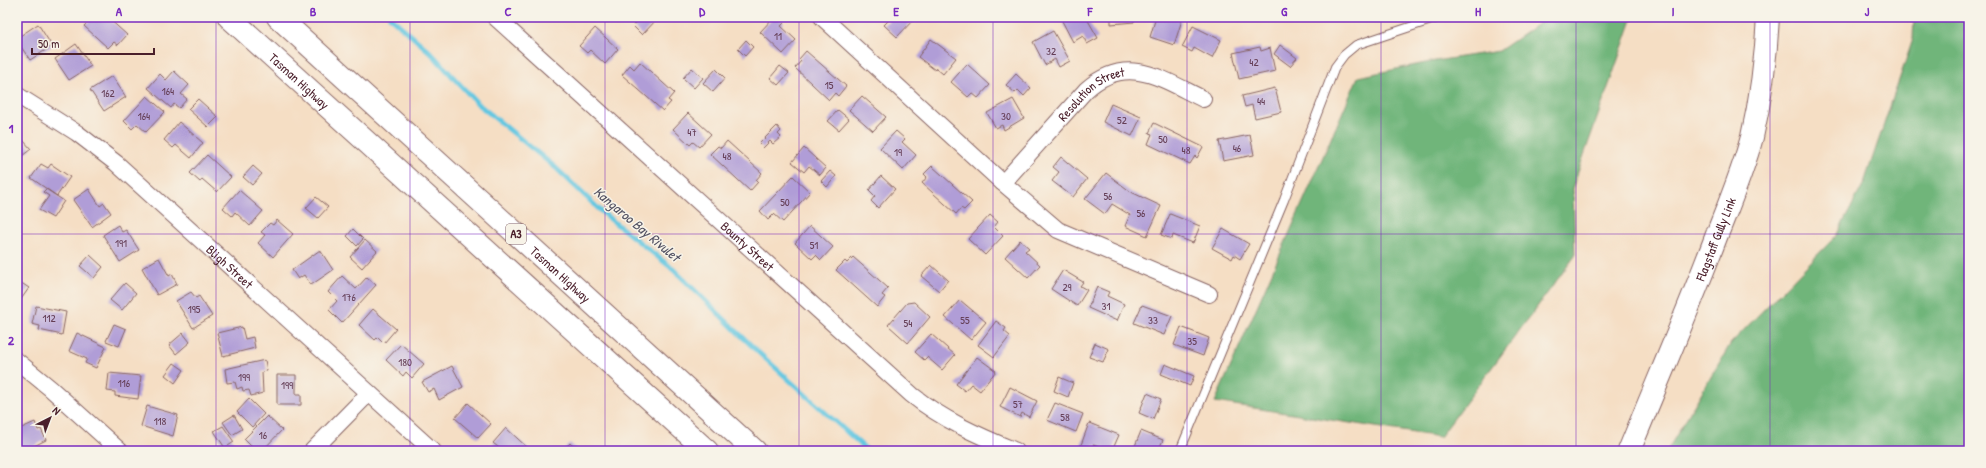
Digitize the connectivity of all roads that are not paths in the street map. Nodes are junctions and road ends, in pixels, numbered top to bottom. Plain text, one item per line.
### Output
1 (229, 17) edge
2 (278, 17) edge
3 (495, 17) edge
4 (1440, 17) edge
5 (1768, 17) edge
6 (826, 18) edge
7 (17, 95) edge
8 (1203, 99) dead end
9 (1003, 183) junction
10 (452, 220) junction
11 (1209, 294) dead end
12 (17, 361) edge
13 (369, 393) junction
14 (120, 451) edge
15 (312, 451) edge
16 (433, 451) edge
17 (687, 451) edge
18 (707, 451) edge
19 (755, 451) edge
20 (1016, 451) edge
21 (1180, 451) edge
22 (1629, 451) edge

1 - 10 main road, Tasman Highway / A3
2 - 19 main road, Tasman Highway / A3
3 - 20 street, Bounty Street
4 - 21 lane
5 - 22 main road, Flagstaff Gully Link
6 - 9 street
7 - 13 street, Bligh Street
8 - 9 street, Resolution Street
9 - 11 street
10 - 17 main road
10 - 18 main road, Tasman Highway / A3
12 - 14 street
13 - 15 street
13 - 16 street, Bligh Street

